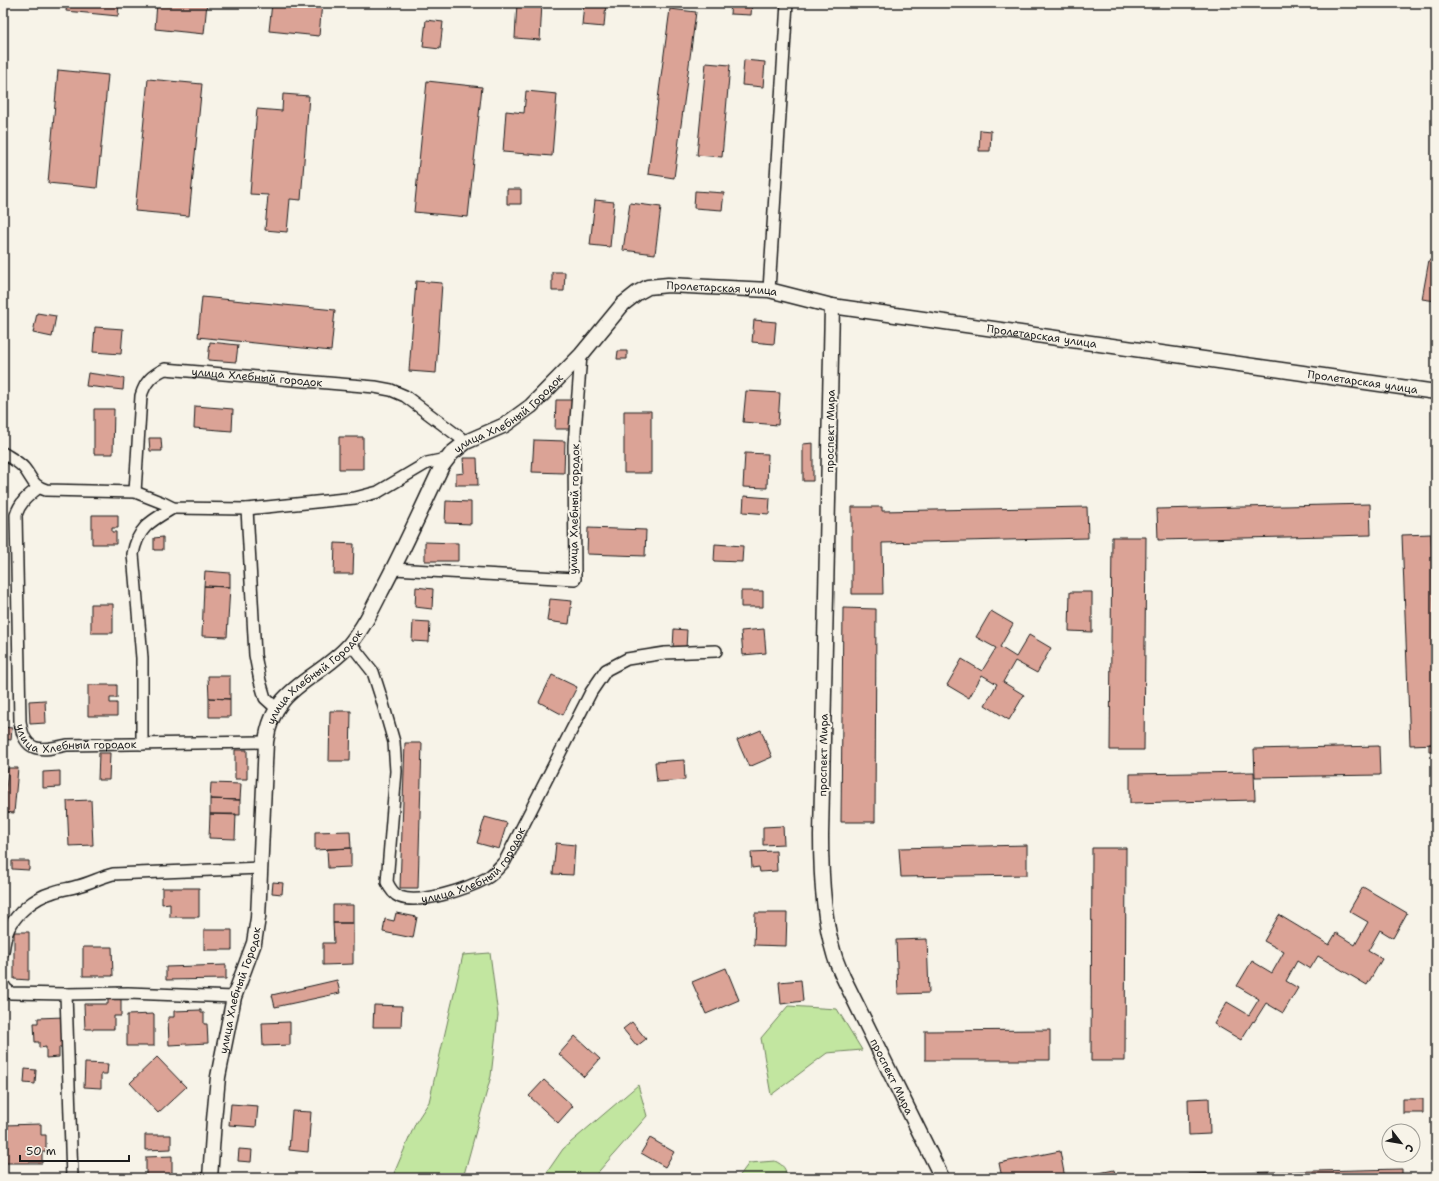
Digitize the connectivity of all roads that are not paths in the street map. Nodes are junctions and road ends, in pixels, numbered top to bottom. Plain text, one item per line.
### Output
1 (788, 3) edge
2 (648, 287) joint
3 (769, 290) junction
4 (832, 306) junction
5 (581, 356) junction
6 (1436, 392) edge
7 (466, 442) junction
8 (3, 453) edge
9 (446, 460) junction
10 (38, 488) junction
11 (135, 492) junction
12 (173, 508) junction
13 (247, 509) junction
14 (394, 569) junction
15 (350, 643) junction
16 (716, 651) dead end
17 (276, 708) junction
18 (266, 742) junction
19 (142, 744) junction
20 (261, 868) junction
21 (3, 952) edge
22 (3, 984) edge
23 (66, 994) junction
24 (234, 997) junction
25 (72, 1178) edge
26 (210, 1178) edge
27 (942, 1178) edge

1 - 3 street
2 - 3 street, Пролетарская улица
2 - 5 street, улица Хлебный Городок
3 - 4 street, Пролетарская улица
4 - 6 street, Пролетарская улица
4 - 27 street, проспект Мира
5 - 7 street, улица Хлебный Городок
5 - 14 street, улица Хлебный городок
7 - 9 street, улица Хлебный Городок
7 - 11 street, улица Хлебный городок
8 - 10 street
9 - 13 street, улица Хлебный городок
9 - 14 street, улица Хлебный Городок
10 - 11 street, улица Хлебный городок
10 - 19 street, улица Хлебный городок
11 - 12 street, улица Хлебный городок
12 - 13 street, улица Хлебный городок
12 - 19 street, улица Хлебный городок
13 - 17 street, улица Хлебный городок
14 - 15 street, улица Хлебный Городок
15 - 16 street, улица Хлебный городок
15 - 17 street, улица Хлебный Городок
17 - 18 street, улица Хлебный Городок
18 - 19 street, улица Хлебный городок
18 - 20 street, улица Хлебный Городок
20 - 21 street
20 - 24 street, улица Хлебный Городок
22 - 23 street, улица Хлебный городок
23 - 24 street, улица Хлебный городок
23 - 25 street
24 - 26 street, улица Хлебный Городок

